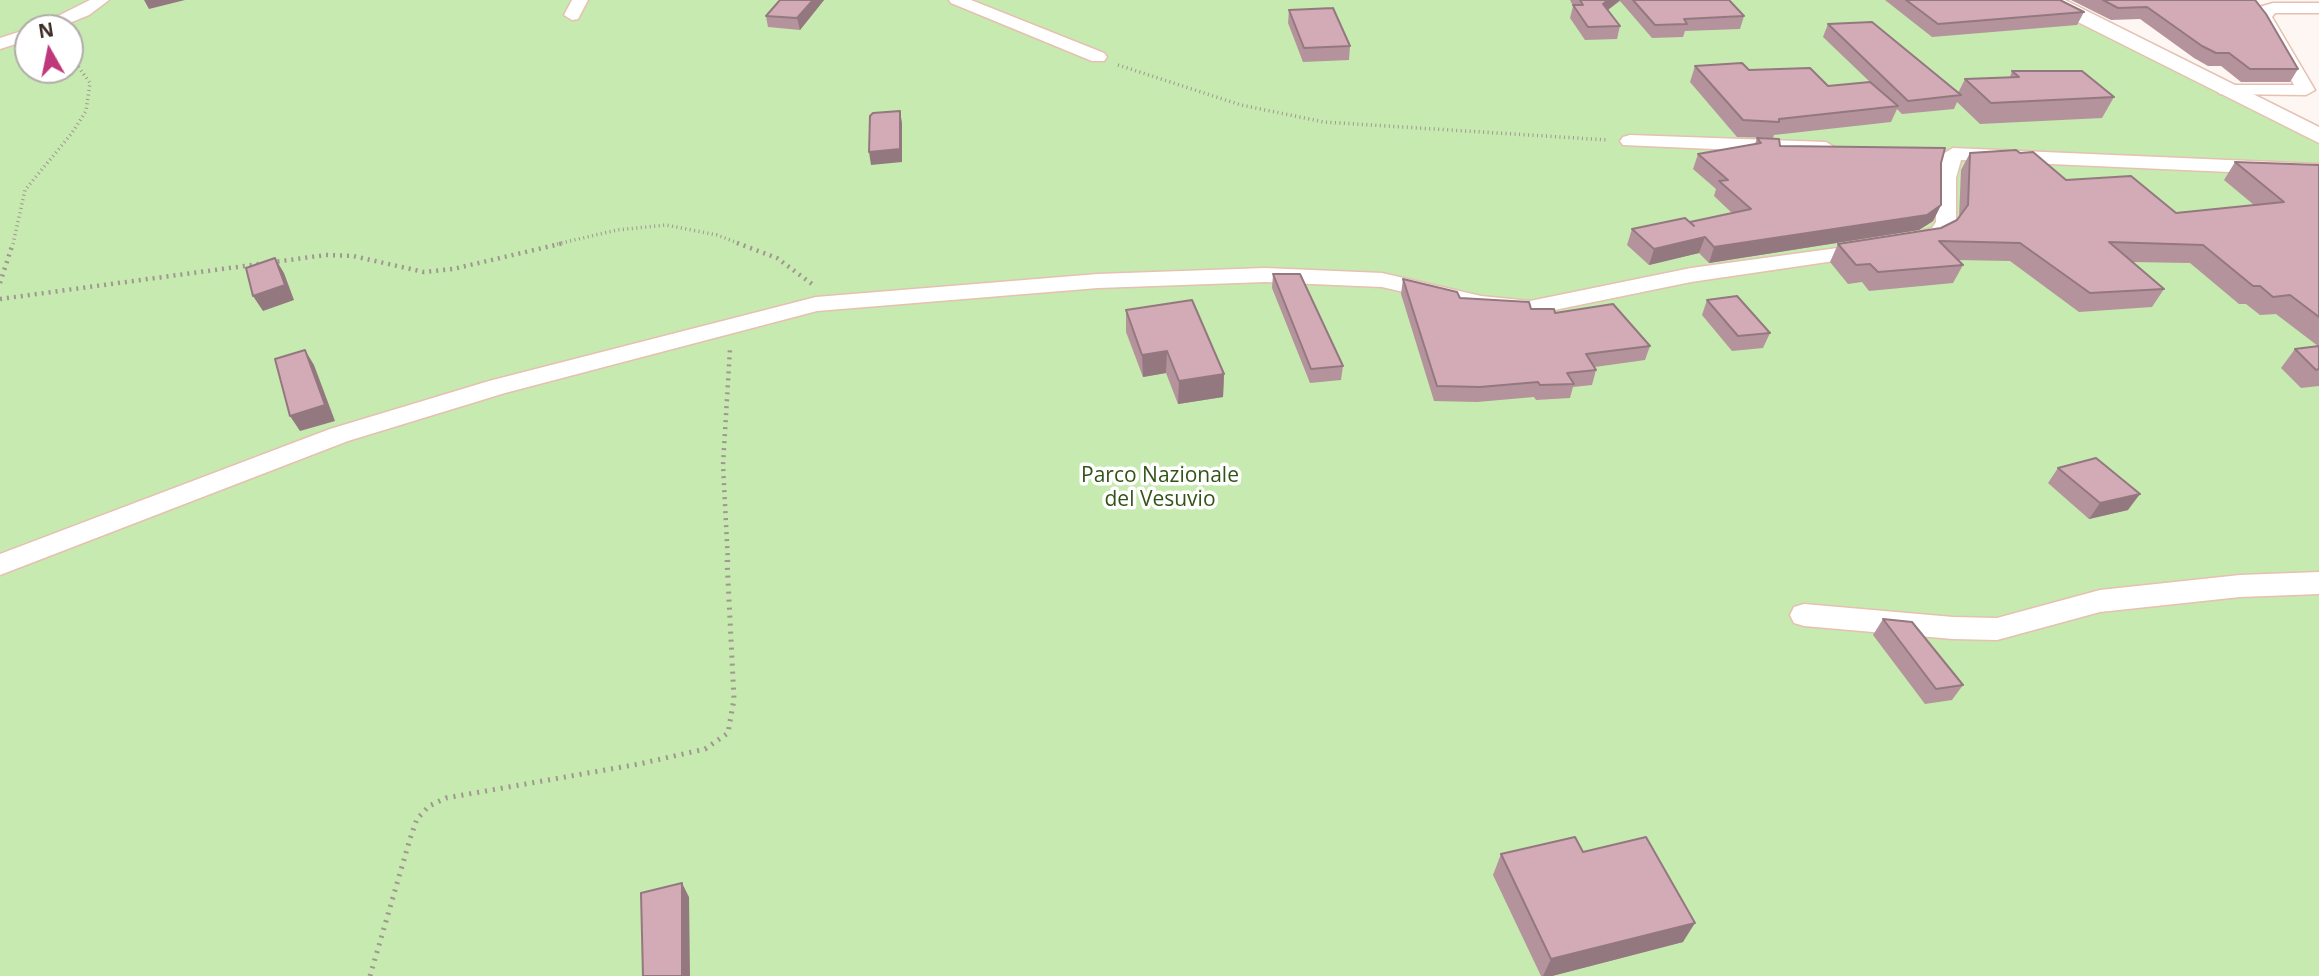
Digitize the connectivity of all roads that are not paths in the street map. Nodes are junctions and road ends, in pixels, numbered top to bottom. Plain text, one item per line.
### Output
1 (101, 0) edge
2 (957, 0) edge
3 (2049, 0) edge
4 (2319, 8) edge
5 (76, 14) edge
6 (1098, 57) road end
7 (2226, 90) junction
8 (2319, 136) edge
9 (1630, 141) road end
10 (1846, 149) edge
11 (2319, 170) edge
12 (0, 565) edge
13 (2319, 583) edge
14 (1804, 615) dead end

1 - 5 street
2 - 6 street
3 - 7 street
4 - 7 street
7 - 8 street
9 - 10 street
11 - 12 street
13 - 14 street

